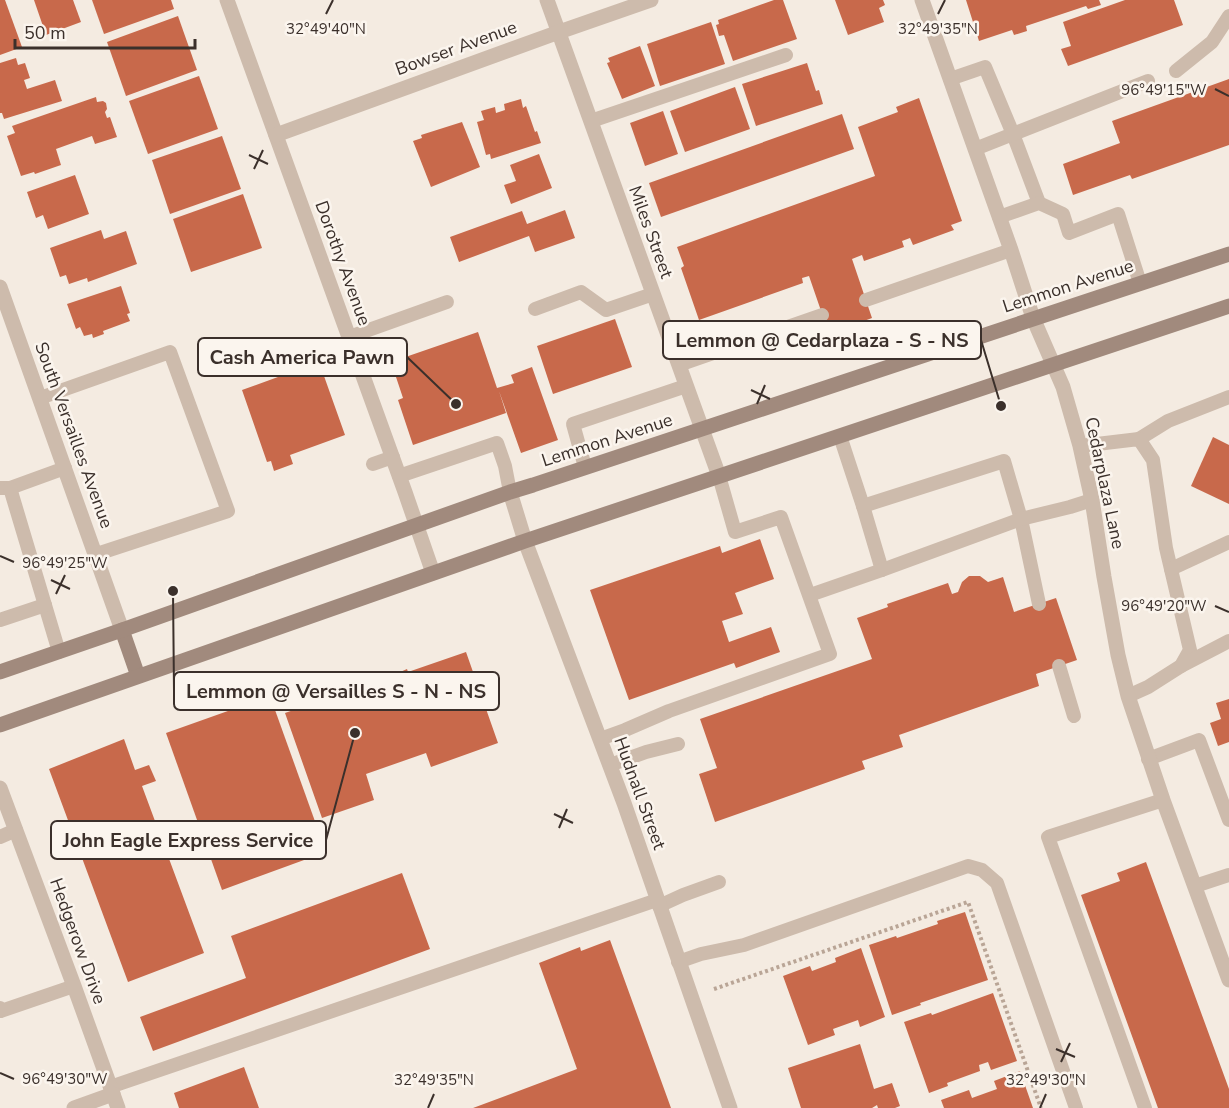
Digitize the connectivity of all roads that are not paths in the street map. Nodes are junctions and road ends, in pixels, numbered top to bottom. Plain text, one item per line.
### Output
1 (547, 0) edge
2 (651, 0) edge
3 (922, 0) edge
4 (231, 1) edge
5 (1229, 16) edge
6 (559, 32) junction
7 (786, 55) dead end
8 (1176, 71) dead end
9 (950, 79) junction
10 (1148, 81) dead end
11 (591, 121) junction
12 (1013, 134) junction
13 (276, 135) junction
14 (975, 149) junction
15 (1039, 203) junction
16 (999, 217) junction
17 (1011, 250) junction
18 (1229, 254) edge
19 (1140, 283) junction
20 (0, 287) edge
21 (653, 294) junction
22 (866, 300) dead end
23 (447, 302) dead end
24 (1229, 306) edge
25 (536, 309) dead end
26 (822, 315) dead end
27 (1033, 318) junction
28 (349, 337) junction
29 (679, 365) junction
30 (1054, 365) junction
31 (686, 386) junction
32 (1229, 397) edge
33 (40, 398) junction
34 (702, 429) junction
35 (840, 435) junction
36 (1139, 439) junction
37 (1080, 446) junction
38 (393, 457) junction
39 (373, 464) dead end
40 (585, 467) junction
41 (64, 468) junction
42 (399, 476) junction
43 (719, 476) junction
44 (5, 488) edge
45 (510, 492) junction
46 (1092, 500) junction
47 (863, 506) junction
48 (1021, 519) junction
49 (417, 525) junction
50 (525, 541) junction
51 (1229, 542) edge
52 (97, 555) junction
53 (1171, 569) junction
54 (882, 570) junction
55 (433, 573) junction
56 (810, 595) junction
57 (1039, 604) dead end
58 (45, 605) junction
59 (0, 620) edge
60 (122, 630) junction
61 (1229, 641) edge
62 (59, 652) junction
63 (1059, 666) dead end
64 (1180, 666) junction
65 (0, 672) edge
66 (138, 676) junction
67 (1128, 696) junction
68 (1074, 716) dead end
69 (0, 725) edge
70 (600, 739) junction
71 (678, 744) dead end
72 (1148, 759) junction
73 (610, 765) junction
74 (0, 788) edge
75 (1163, 800) junction
76 (1229, 820) edge
77 (16, 831) junction
78 (0, 837) edge
79 (1229, 875) edge
80 (719, 882) dead end
81 (1195, 886) junction
82 (658, 903) junction
83 (678, 962) junction
84 (1229, 980) edge
85 (74, 986) junction
86 (0, 1012) edge
87 (113, 1097) edge
88 (74, 1108) edge
89 (730, 1108) edge
90 (1076, 1108) edge
91 (1145, 1108) edge

1 - 6 street, Miles Street
2 - 6 street, Bowser Avenue
3 - 9 street, Cedarplaza Lane
4 - 13 street, Dorothy Avenue
5 - 8 lane
6 - 11 street, Miles Street
6 - 13 street, Bowser Avenue
7 - 11 lane
9 - 12 lane
9 - 14 street, Cedarplaza Lane
10 - 12 lane
11 - 21 street, Miles Street
12 - 14 lane
12 - 15 lane
13 - 28 street, Dorothy Avenue
14 - 16 street, Cedarplaza Lane
15 - 16 lane
15 - 19 lane
16 - 17 street, Cedarplaza Lane
17 - 22 lane
17 - 27 street, Cedarplaza Lane
18 - 19 main road, Lemmon Avenue
19 - 27 main road, Lemmon Avenue
20 - 33 street, South Versailles Avenue
21 - 25 lane
21 - 29 street, Miles Street
23 - 28 lane
24 - 30 main road
26 - 29 lane
27 - 30 street, Cedarplaza Lane
27 - 34 main road, Lemmon Avenue
28 - 38 street, Dorothy Avenue
29 - 31 street, Miles Street
30 - 35 main road
30 - 37 street, Cedarplaza Lane
31 - 34 street, Miles Street
31 - 40 lane
32 - 36 lane
33 - 41 street, South Versailles Avenue
33 - 52 lane
34 - 40 main road, Lemmon Avenue
34 - 43 street, Miles Street
35 - 43 main road
35 - 47 lane
36 - 37 lane
36 - 53 lane
37 - 46 street, Cedarplaza Lane
38 - 39 lane
38 - 42 street, Dorothy Avenue
40 - 45 main road, Lemmon Avenue
41 - 44 lane
41 - 52 street, South Versailles Avenue
42 - 45 lane
42 - 49 street, Dorothy Avenue
43 - 50 main road
43 - 56 lane
44 - 58 lane
45 - 49 main road, Lemmon Avenue
45 - 50 street, Hudnall Street
46 - 48 lane
46 - 67 street, Cedarplaza Lane
47 - 48 lane
47 - 54 lane
48 - 54 lane
48 - 57 lane
49 - 55 street, Dorothy Avenue
49 - 60 main road, Lemmon Avenue
50 - 55 main road
50 - 70 street, Hudnall Street
51 - 53 lane
52 - 60 street, South Versailles Avenue
53 - 64 lane
54 - 56 lane
55 - 66 main road
56 - 70 lane
58 - 59 lane
58 - 62 lane
60 - 62 main road, Lemmon Avenue
60 - 66 main road
61 - 64 lane
62 - 65 main road, Lemmon Avenue
63 - 68 lane
64 - 67 lane
66 - 69 main road
67 - 72 street, Cedarplaza Lane
70 - 73 street, Hudnall Street
71 - 73 lane
72 - 75 street, Cedarplaza Lane
72 - 76 lane
73 - 82 street, Hudnall Street
74 - 77 street, Hedgerow Drive
75 - 81 street, Cedarplaza Lane
75 - 91 lane
77 - 78 lane
77 - 85 street, Hedgerow Drive
79 - 81 lane
80 - 82 lane
81 - 84 street, Cedarplaza Lane
82 - 83 street, Hudnall Street
82 - 87 lane
83 - 89 street, Hudnall Street
83 - 90 lane
85 - 86 lane
85 - 87 street, Hedgerow Drive
87 - 88 street

